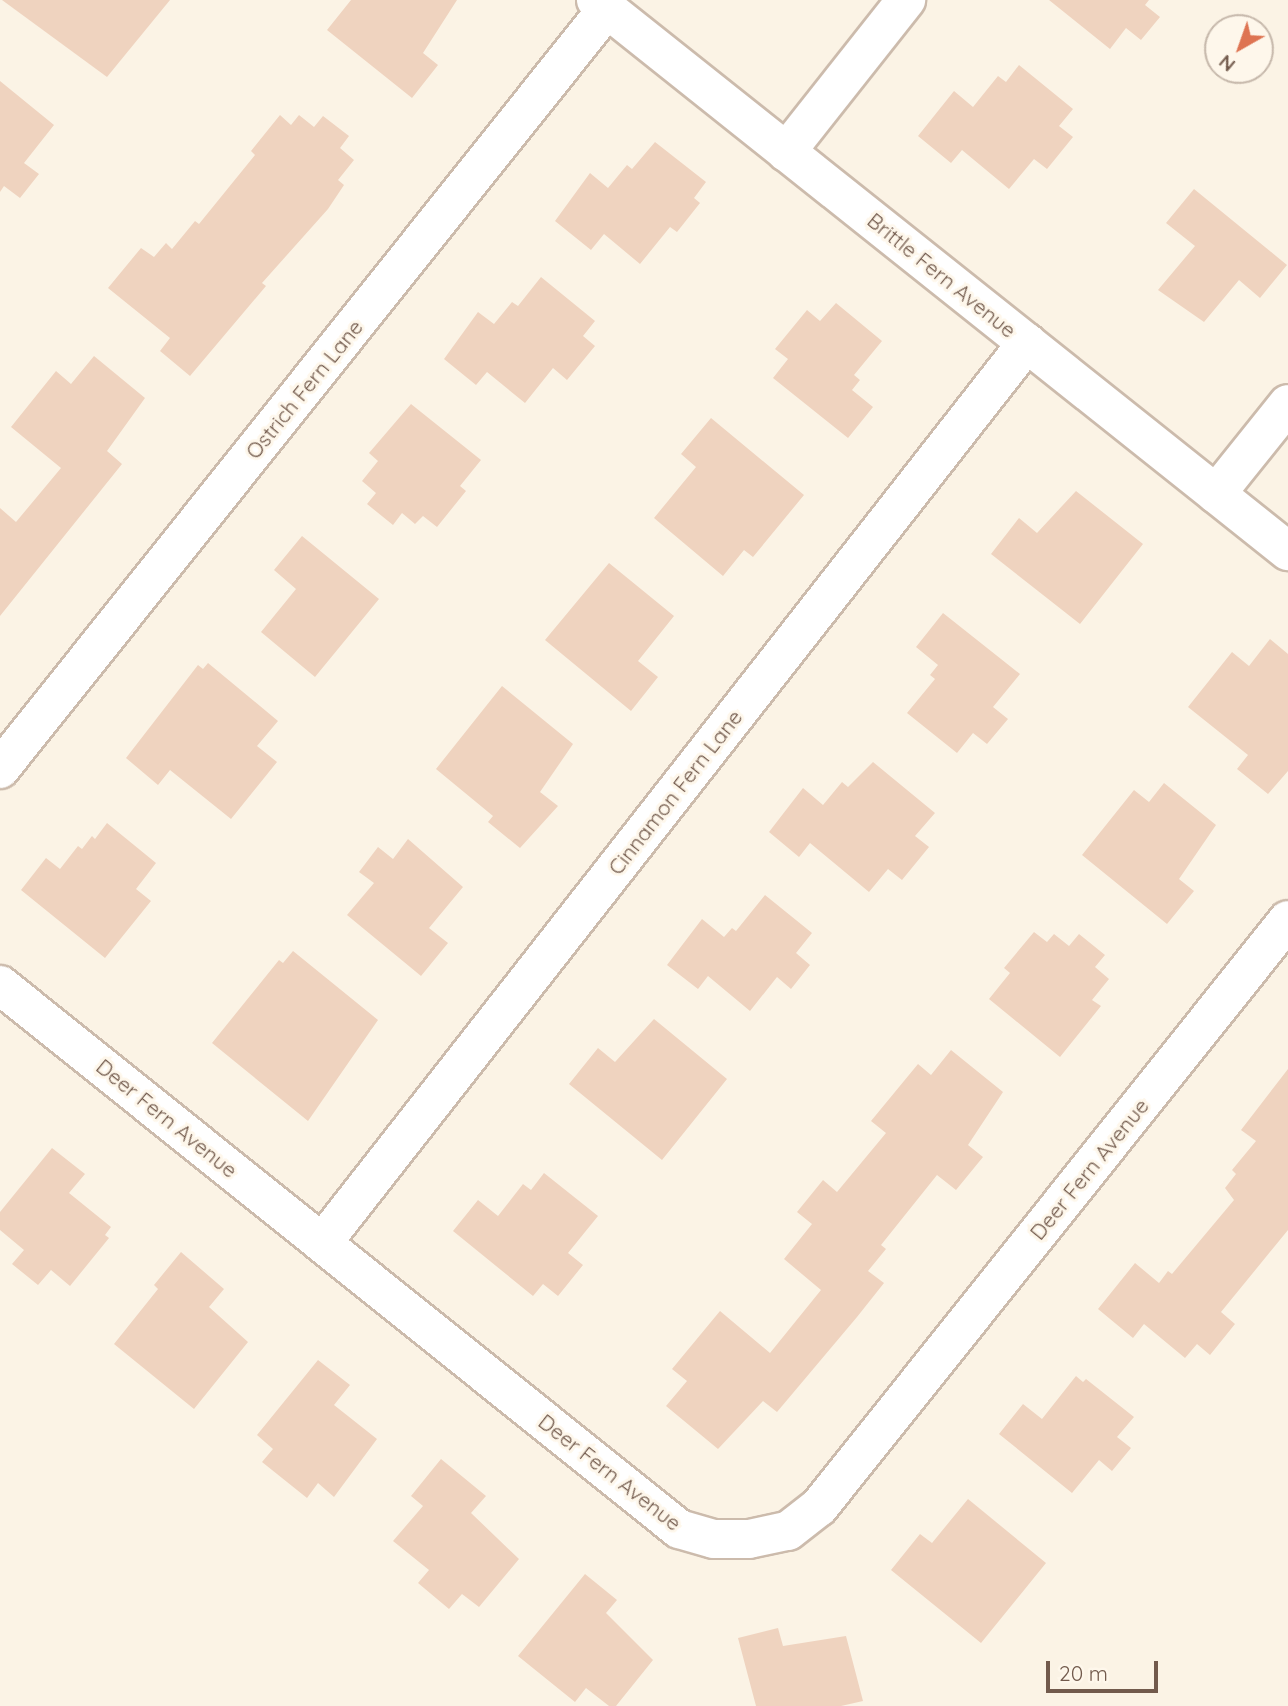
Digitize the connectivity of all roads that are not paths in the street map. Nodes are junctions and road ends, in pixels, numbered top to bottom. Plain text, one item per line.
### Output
1 (906, 0) edge
2 (601, 5) edge
3 (786, 152) junction
4 (1027, 343) junction
5 (1288, 404) edge
6 (1216, 494) junction
7 (1288, 551) edge
8 (0, 769) edge
9 (1288, 920) edge
10 (0, 985) edge
11 (323, 1242) junction

1 - 3 street
2 - 3 street, Brittle Fern Avenue
2 - 8 street, Ostrich Fern Lane
3 - 4 street, Brittle Fern Avenue
4 - 6 street, Brittle Fern Avenue
4 - 11 street, Cinnamon Fern Lane
5 - 6 street
6 - 7 street, Brittle Fern Avenue
9 - 11 street, Deer Fern Avenue
10 - 11 street, Deer Fern Avenue

